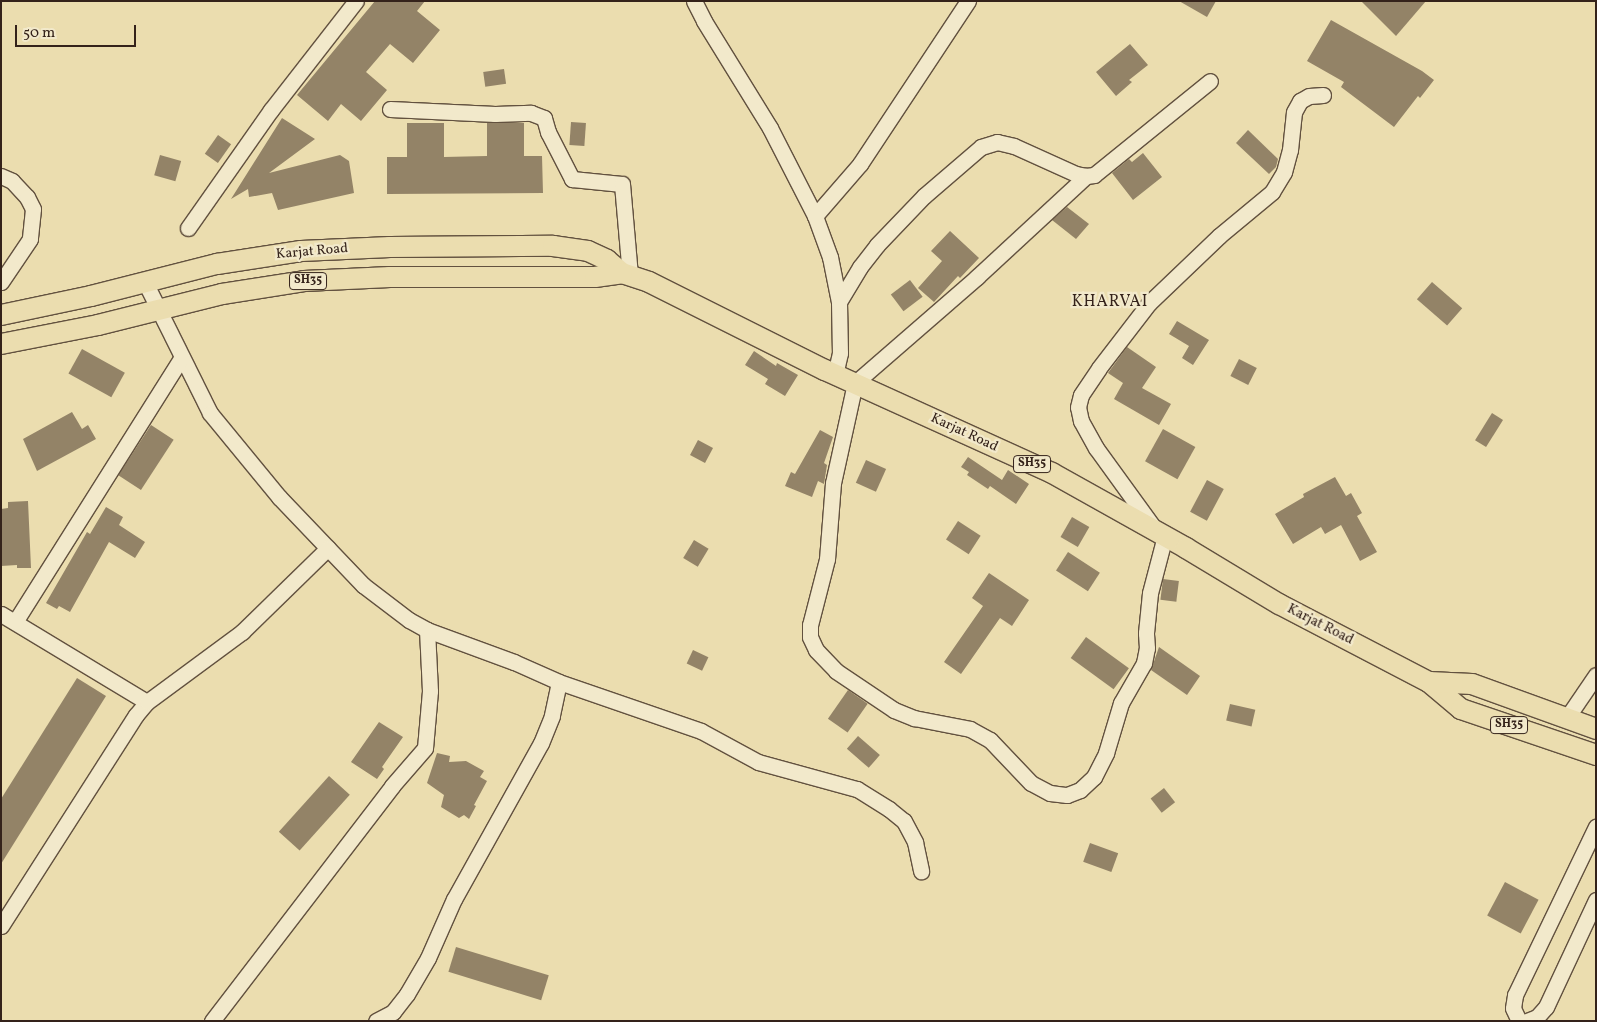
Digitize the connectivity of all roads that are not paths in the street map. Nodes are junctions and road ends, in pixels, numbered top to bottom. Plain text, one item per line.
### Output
1 (356, 1) edge
2 (694, 1) edge
3 (968, 1) edge
4 (1210, 81) dead end
5 (1323, 95) dead end
6 (390, 109) dead end
7 (1, 176) edge
8 (1086, 176) junction
9 (815, 216) junction
10 (188, 228) dead end
11 (626, 274) junction
12 (1, 282) edge
13 (145, 282) junction
14 (840, 302) junction
15 (158, 310) junction
16 (1, 315) edge
17 (1, 344) edge
18 (182, 357) junction
19 (836, 374) junction
20 (855, 383) junction
21 (1161, 534) junction
22 (328, 548) junction
23 (1, 614) edge
24 (15, 622) junction
25 (427, 630) junction
26 (1596, 675) edge
27 (559, 682) junction
28 (1429, 682) junction
29 (147, 702) junction
30 (1566, 719) junction
31 (1596, 729) edge
32 (1596, 755) edge
33 (1596, 827) edge
34 (921, 871) dead end
35 (1596, 900) edge
36 (1, 926) edge
37 (212, 1021) edge
38 (376, 1021) edge
39 (1519, 1021) edge
40 (1527, 1021) edge

1 - 10 street
2 - 9 street
3 - 9 street
4 - 8 street
5 - 21 street
6 - 11 street
7 - 12 street
8 - 14 street
8 - 20 street
9 - 14 street
11 - 13 main road, Karjat Road / SH35
11 - 15 main road, Karjat Road / SH35
11 - 19 main road, Karjat Road / SH35
13 - 15 street
13 - 16 main road, Karjat Road / SH35
14 - 19 street
15 - 17 main road, Karjat Road / SH35
15 - 18 street
18 - 22 street
18 - 24 street
19 - 20 main road, Karjat Road / SH35
20 - 21 main road, Karjat Road / SH35
20 - 21 street
21 - 28 main road, Karjat Road / SH35
22 - 25 street
22 - 29 street
23 - 24 street
24 - 29 street
25 - 27 street
25 - 37 street
26 - 30 street
27 - 34 street
27 - 38 street
28 - 30 main road, Karjat Road / SH35
28 - 32 main road, Karjat Road / SH35
29 - 36 street
30 - 31 main road, Karjat Road / SH35
33 - 39 street
35 - 40 street

